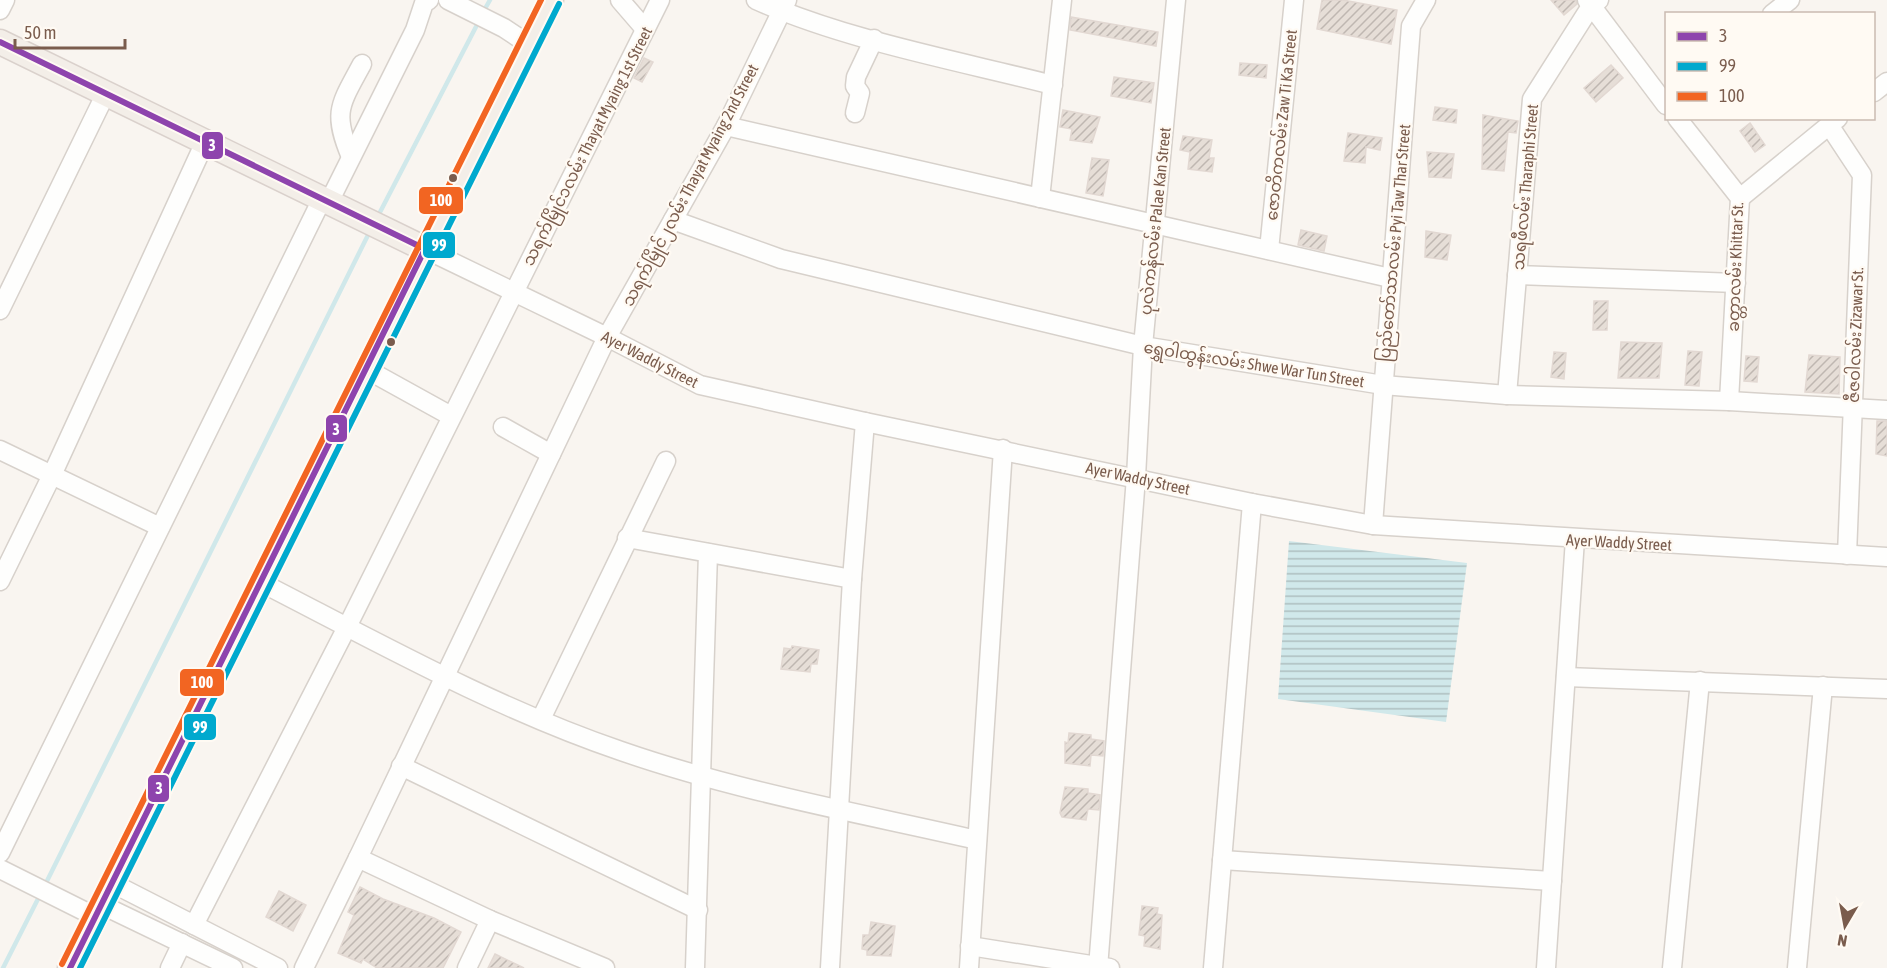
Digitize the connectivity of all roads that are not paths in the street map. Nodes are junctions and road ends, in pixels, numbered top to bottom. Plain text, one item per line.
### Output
1 (5, 0) edge
2 (429, 0) edge
3 (551, 0) edge
4 (620, 0) edge
5 (660, 0) edge
6 (756, 0) edge
7 (1062, 0) edge
8 (1176, 0) edge
9 (1294, 0) edge
10 (1426, 0) edge
11 (1790, 0) edge
12 (454, 2) edge
13 (1592, 2) edge
14 (784, 6) edge
15 (0, 10) edge
16 (1775, 12) edge
17 (645, 29) junction
18 (874, 39) junction
19 (0, 42) edge
20 (528, 44) junction
21 (362, 64) dead end
22 (1887, 82) edge
23 (1053, 85) junction
24 (1875, 91) edge
25 (106, 93) junction
26 (1665, 99) edge
27 (855, 113) dead end
28 (1679, 120) edge
29 (1833, 122) edge
30 (726, 126) junction
31 (205, 142) junction
32 (351, 157) junction
33 (1040, 198) junction
34 (1740, 198) junction
35 (326, 201) junction
36 (673, 220) junction
37 (1155, 224) junction
38 (425, 249) junction
39 (1269, 250) junction
40 (1517, 275) junction
41 (1390, 278) junction
42 (1736, 283) junction
43 (514, 292) junction
44 (0, 310) edge
45 (607, 337) junction
46 (1143, 345) junction
47 (366, 369) junction
48 (1383, 385) junction
49 (1507, 395) junction
50 (1729, 401) junction
51 (1852, 408) junction
52 (1887, 410) edge
53 (451, 416) junction
54 (865, 422) junction
55 (503, 427) dead end
56 (1003, 449) junction
57 (0, 450) edge
58 (551, 454) junction
59 (666, 460) dead end
60 (52, 475) junction
61 (1136, 477) junction
62 (1252, 503) junction
63 (1373, 525) junction
64 (160, 527) junction
65 (627, 538) junction
66 (1575, 539) junction
67 (708, 553) junction
68 (1847, 555) junction
69 (1887, 557) edge
70 (852, 579) junction
71 (0, 581) edge
72 (260, 582) junction
73 (347, 627) junction
74 (445, 675) junction
75 (1566, 676) junction
76 (1700, 681) junction
77 (1823, 686) junction
78 (1887, 689) edge
79 (541, 719) junction
80 (401, 766) junction
81 (702, 775) junction
82 (840, 808) junction
83 (977, 840) junction
84 (0, 853) edge
85 (358, 858) junction
86 (1222, 860) junction
87 (0, 869) edge
88 (1552, 881) junction
89 (102, 901) junction
90 (698, 910) junction
91 (490, 921) junction
92 (194, 925) junction
93 (182, 943) junction
94 (970, 946) junction
95 (1102, 967) edge
96 (70, 968) edge
97 (170, 968) edge
98 (232, 968) edge
99 (278, 968) edge
100 (304, 968) edge
101 (467, 968) edge
102 (605, 968) edge
103 (695, 968) edge
104 (830, 968) edge
105 (969, 968) edge
106 (1213, 968) edge
107 (1546, 968) edge
108 (1672, 968) edge
109 (1797, 968) edge

1 - 15 street
2 - 32 street
3 - 20 main road
4 - 17 street
5 - 17 street, သရက်မြိုင်၁လမ်း Thayat Myaing 1st Street
6 - 14 street
7 - 23 street
8 - 37 street, ပုလဲကန်လမ်း Palae Kan Street
9 - 39 street, ဇောတိကလမ်း Zaw Ti Ka Street
10 - 41 street, ပြည်တော်သာလမ်း Pyi Taw Thar Street
11 - 16 street
12 - 20 street
13 - 26 street
13 - 40 street, သရဖီလမ်း Tharaphi Street
14 - 18 street
14 - 30 street, သရက်မြိုင်၂လမ်း Thayat Myaing 2nd Street
17 - 43 street, သရက်မြိုင်၁လမ်း Thayat Myaing 1st Street
18 - 23 street
18 - 27 street
19 - 25 main road
20 - 38 main road
21 - 32 street
22 - 24 street
23 - 33 street
25 - 31 main road
25 - 44 street
28 - 34 street, ခတ္တာလမ်း Khittar St.
29 - 34 street
29 - 51 street, ဇီဇဝါလမ်း Zizawar St.
30 - 33 street
30 - 36 street, သရက်မြိုင်၂လမ်း Thayat Myaing 2nd Street
31 - 35 main road
31 - 60 street
32 - 35 street
33 - 37 street
34 - 42 street, ခတ္တာလမ်း Khittar St.
35 - 38 main road
35 - 64 street
36 - 45 street, သရက်မြိုင်၂လမ်း Thayat Myaing 2nd Street
36 - 46 street, ရွှေဝါထွန်းလမ်း Shwe War Tun Street
37 - 39 street
37 - 46 street, ပုလဲကန်လမ်း Palae Kan Street
38 - 43 street, Ayer Waddy Street
38 - 47 main road
39 - 41 street
40 - 42 street
40 - 49 street, သရဖီလမ်း Tharaphi Street
41 - 48 street, ပြည်တော်သာလမ်း Pyi Taw Thar Street
42 - 50 street, ခတ္တာလမ်း Khittar St.
43 - 45 street, Ayer Waddy Street
43 - 53 street, သရက်မြိုင်၁လမ်း Thayat Myaing 1st Street
45 - 54 street, Ayer Waddy Street
45 - 58 street, သရက်မြိုင်၂လမ်း Thayat Myaing 2nd Street
46 - 48 street, ရွှေဝါထွန်းလမ်း Shwe War Tun Street
46 - 61 street, ပုလဲကန်လမ်း Palae Kan Street
47 - 53 street
47 - 72 main road
48 - 49 street, ရွှေဝါထွန်းလမ်း Shwe War Tun Street
48 - 63 street, ပြည်တော်သာလမ်း Pyi Taw Thar Street
49 - 50 street, ရွှေဝါထွန်းလမ်း Shwe War Tun Street
50 - 51 street, ရွှေဝါထွန်းလမ်း Shwe War Tun Street
51 - 52 street, ရွှေဝါထွန်းလမ်း Shwe War Tun Street
51 - 68 street, ဇီဇဝါလမ်း Zizawar St.
53 - 73 street, သရက်မြိုင်၁လမ်း Thayat Myaing 1st Street
54 - 56 street, Ayer Waddy Street
54 - 70 street
55 - 58 street
56 - 61 street, Ayer Waddy Street
56 - 83 street
57 - 60 street
58 - 74 street, သရက်မြိုင်၂လမ်း Thayat Myaing 2nd Street
59 - 65 street
60 - 64 street
60 - 71 street
61 - 62 street, Ayer Waddy Street
61 - 95 street, ပုလဲကန်လမ်း Palae Kan Street
62 - 63 street, Ayer Waddy Street
62 - 86 street
63 - 66 street, Ayer Waddy Street
64 - 84 street
65 - 67 street
65 - 79 street
66 - 68 street, Ayer Waddy Street
66 - 75 street
67 - 70 street
67 - 81 street
68 - 69 street, Ayer Waddy Street
70 - 82 street
72 - 73 street
72 - 89 main road
73 - 74 street
73 - 92 street, သရက်မြိုင်၁လမ်း Thayat Myaing 1st Street
74 - 79 street
74 - 80 street, သရက်မြိုင်၂လမ်း Thayat Myaing 2nd Street
75 - 76 street
75 - 88 street
76 - 77 street
76 - 108 street
77 - 78 street
77 - 109 street
79 - 81 street
80 - 85 street, သရက်မြိုင်၂လမ်း Thayat Myaing 2nd Street
80 - 90 street
81 - 82 street
81 - 90 street
82 - 83 street
82 - 104 street
83 - 94 street
85 - 91 street
85 - 100 street, သရက်မြိုင်၂လမ်း Thayat Myaing 2nd Street
86 - 88 street
86 - 106 street
87 - 89 street
88 - 107 street
89 - 92 street
89 - 93 street
89 - 96 main road
90 - 103 street
91 - 101 street
91 - 102 street
92 - 99 street
93 - 97 street
93 - 98 street
94 - 95 street
94 - 105 street

